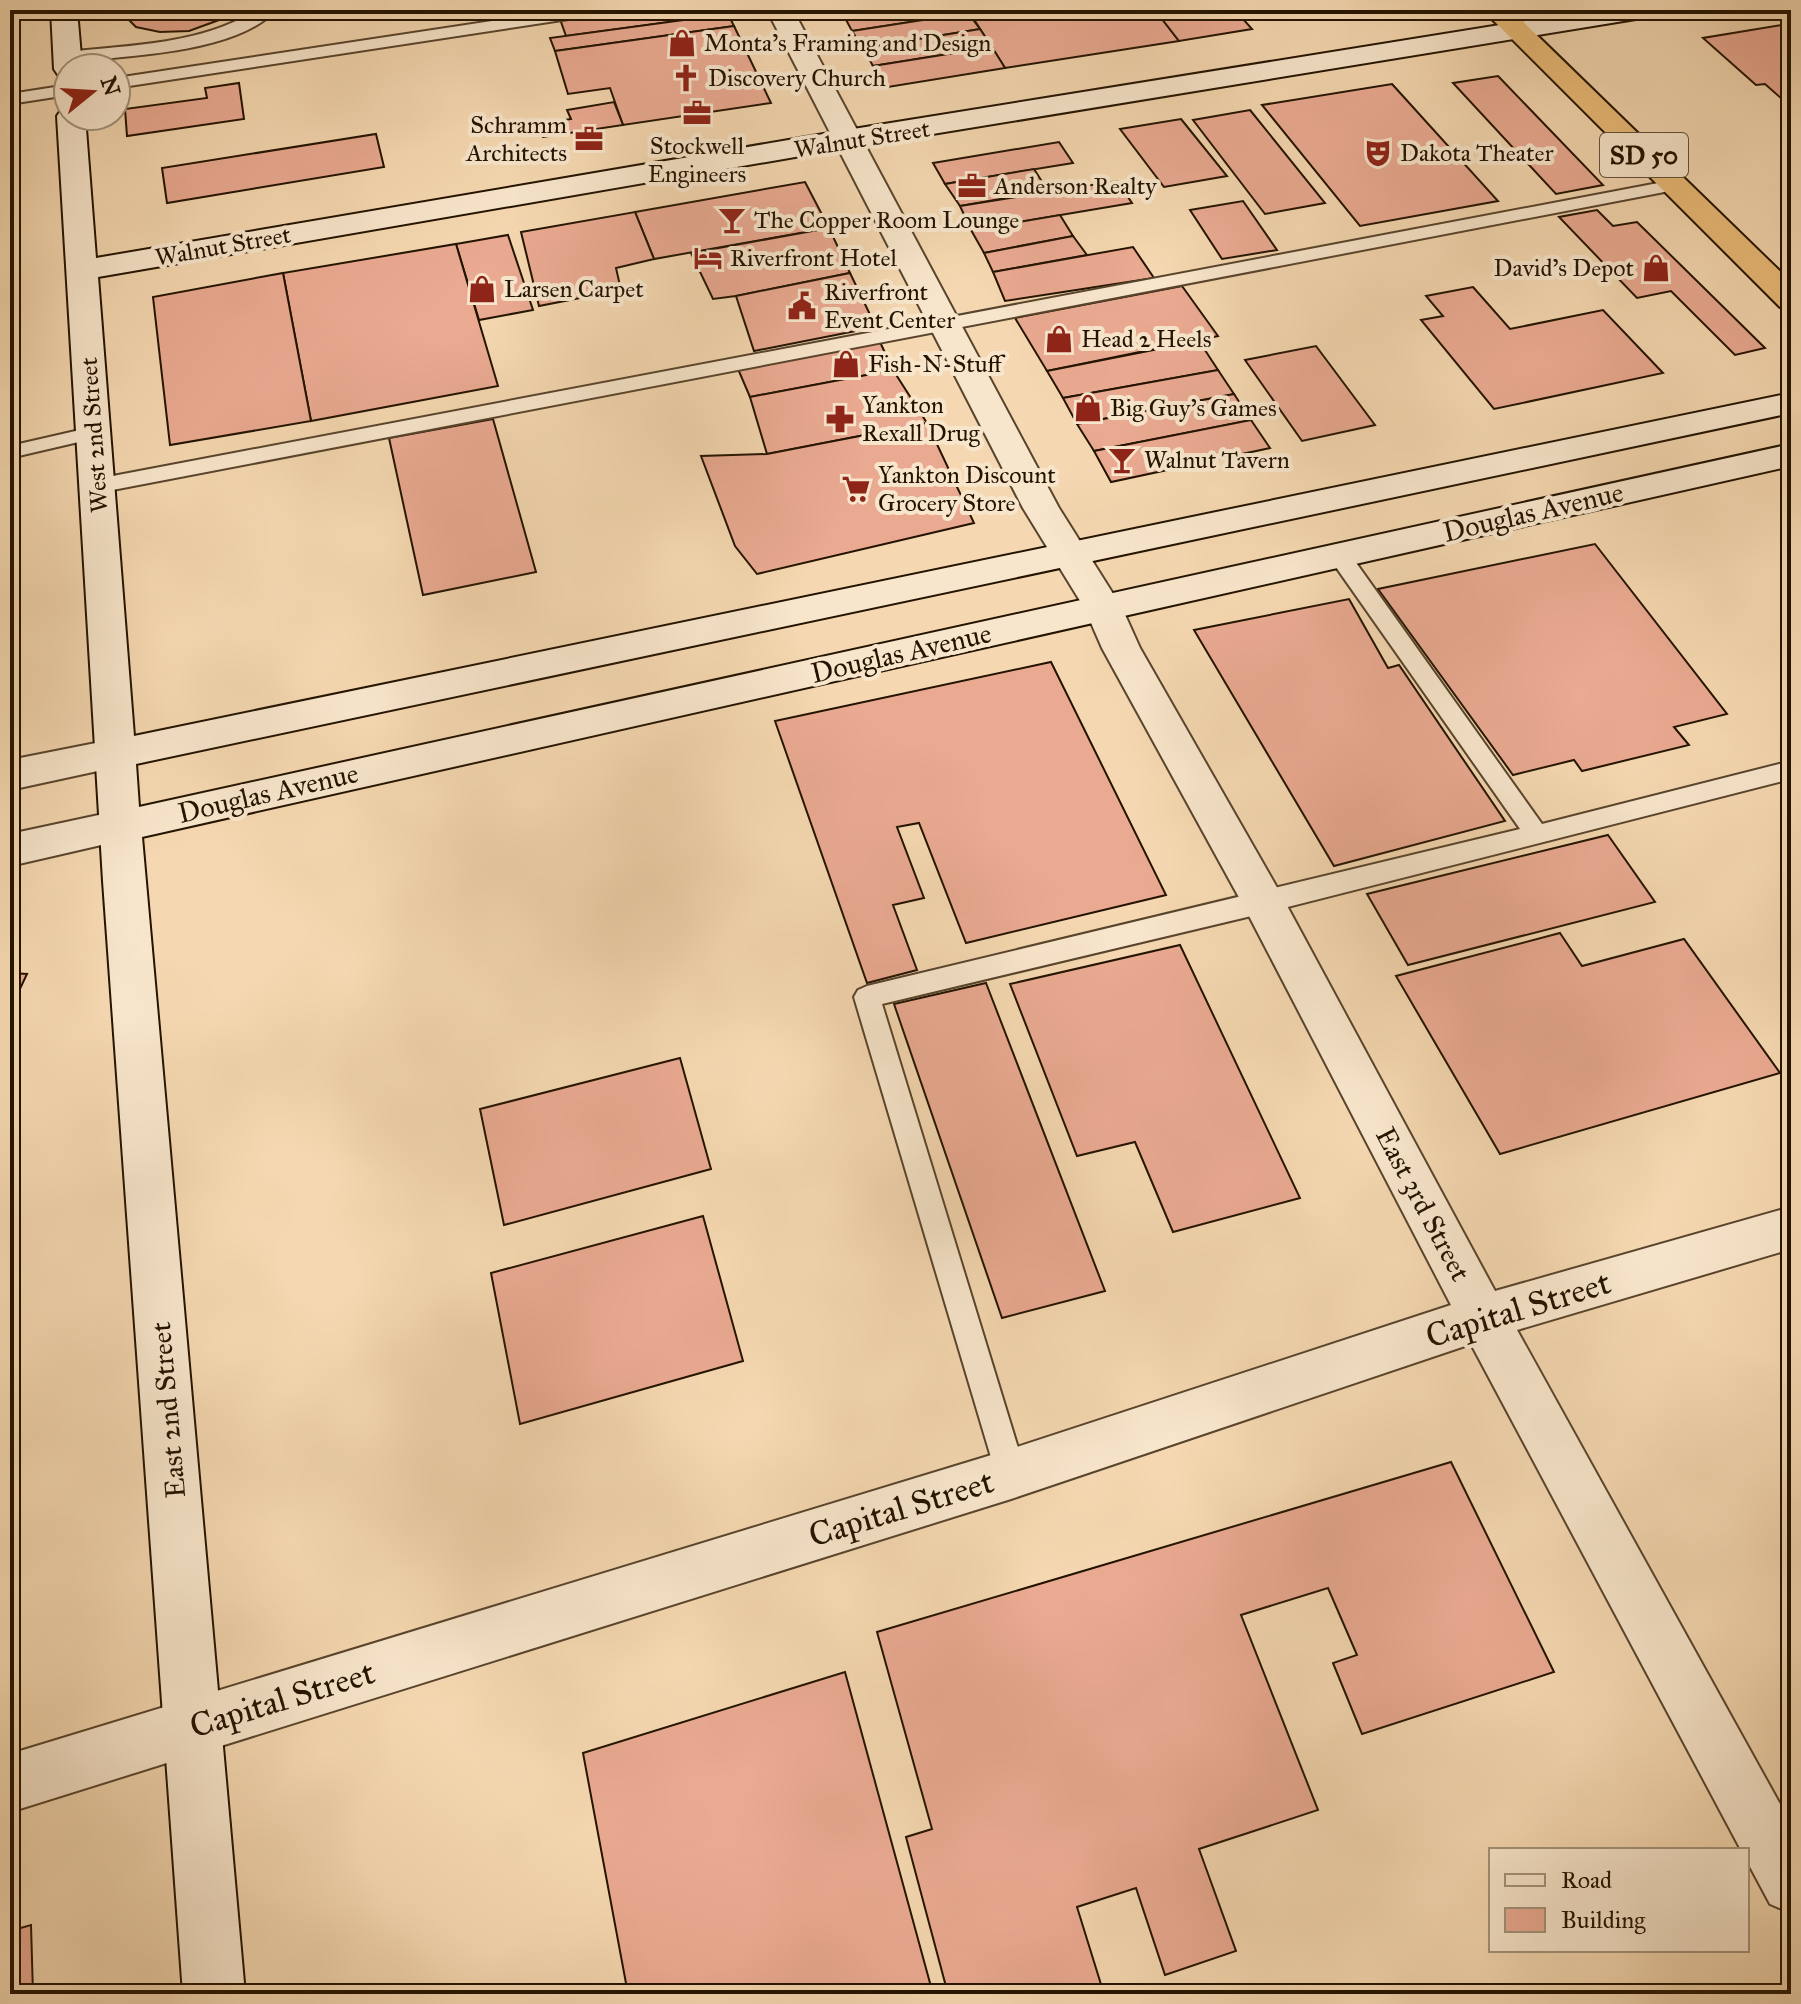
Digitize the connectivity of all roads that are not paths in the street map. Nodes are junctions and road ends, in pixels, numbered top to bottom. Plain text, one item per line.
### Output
1 (64, 10) edge
2 (268, 10) edge
3 (595, 10) edge
4 (780, 10) edge
5 (1496, 10) edge
6 (1642, 10) edge
7 (1517, 31) junction
8 (67, 52) edge
9 (132, 52) edge
10 (132, 81) edge
11 (52, 92) edge
12 (10, 99) edge
13 (72, 132) edge
14 (847, 139) junction
15 (1674, 185) junction
16 (82, 270) junction
17 (1791, 300) edge
18 (947, 324) junction
19 (1791, 403) edge
20 (93, 433) junction
21 (10, 452) edge
22 (1791, 455) edge
23 (97, 486) junction
24 (1069, 554) junction
25 (1339, 555) junction
26 (1103, 608) junction
27 (116, 754) junction
28 (1791, 770) edge
29 (10, 775) edge
30 (122, 826) junction
31 (1536, 834) junction
32 (10, 850) edge
33 (1264, 903) junction
34 (1791, 1228) edge
35 (1483, 1317) junction
36 (1011, 1474) junction
37 (195, 1726) junction
38 (10, 1783) edge
39 (1791, 1883) edge
40 (214, 1994) edge

1 - 8 street
2 - 9 lane
3 - 10 lane
4 - 14 street, East 3rd Street
5 - 7 highway, SD 50
6 - 7 street, Walnut Street
7 - 14 street, Walnut Street
7 - 15 highway, SD 50
11 - 12 lane
13 - 16 street, West 2nd Street
14 - 16 street, Walnut Street
14 - 18 street, East 3rd Street
15 - 17 highway, SD 50
15 - 18 lane
16 - 20 street, West 2nd Street
18 - 23 lane
18 - 24 street, East 3rd Street
19 - 24 street, Douglas Avenue
20 - 21 lane
20 - 23 street, West 2nd Street
22 - 25 street, Douglas Avenue
23 - 27 street, West 2nd Street
24 - 26 street, East 3rd Street
24 - 27 street, Douglas Avenue
25 - 26 street, Douglas Avenue
25 - 31 lane
26 - 30 street, Douglas Avenue
26 - 33 street, East 3rd Street
27 - 29 street, Douglas Avenue
27 - 30 street, West 2nd Street
28 - 31 lane
30 - 32 street, Douglas Avenue
30 - 37 street, East 2nd Street
31 - 33 lane
33 - 35 street, East 3rd Street
33 - 36 lane
34 - 35 street, Capital Street
35 - 36 street, Capital Street
35 - 39 street, East 3rd Street
36 - 37 street, Capital Street
37 - 38 street, Capital Street
37 - 40 street, East 2nd Street

